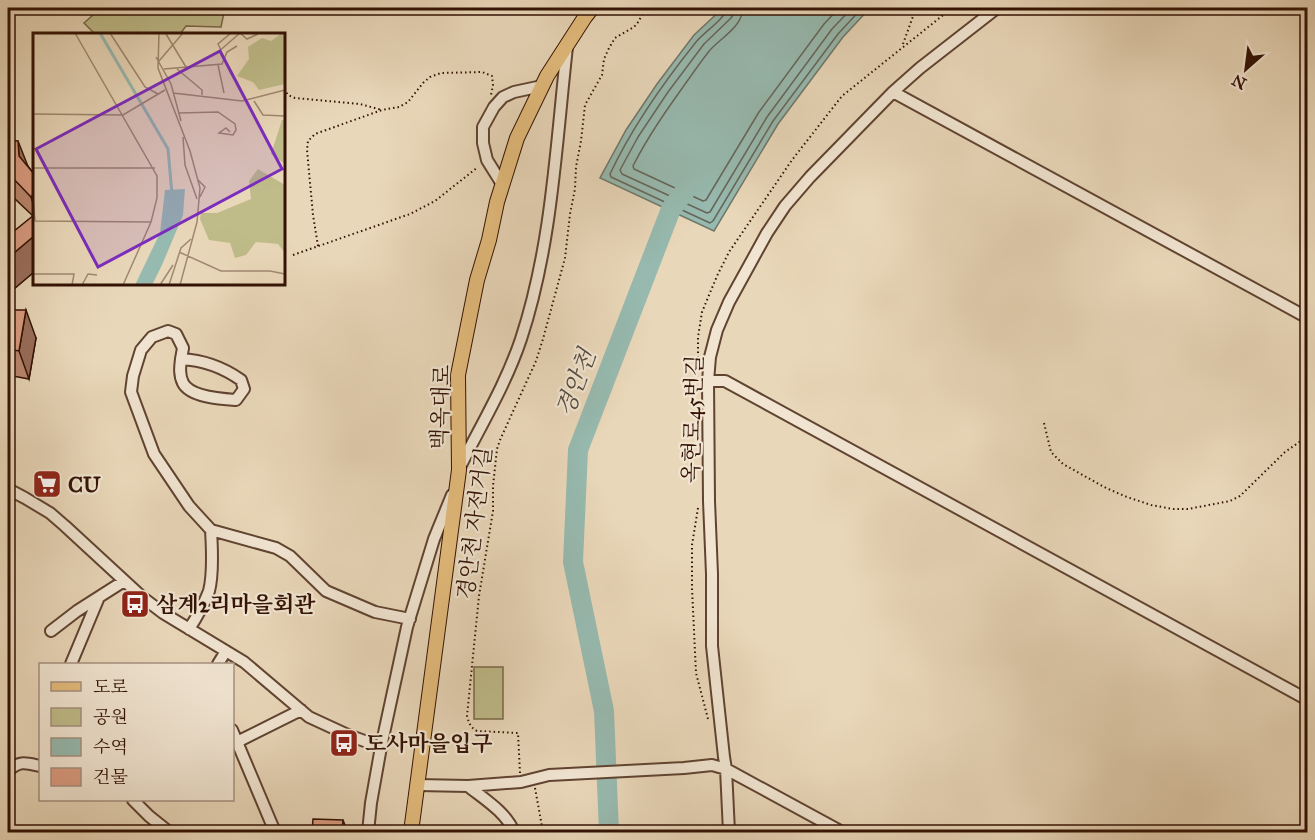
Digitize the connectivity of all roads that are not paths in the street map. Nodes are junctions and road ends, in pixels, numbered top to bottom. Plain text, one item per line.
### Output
1 (592, 8) edge
2 (997, 8) edge
3 (567, 45) junction
4 (542, 86) junction
5 (893, 92) junction
6 (502, 184) junction
7 (1308, 318) edge
8 (181, 359) junction
9 (708, 381) junction
10 (458, 477) junction
11 (8, 489) edge
12 (211, 530) junction
13 (124, 581) junction
14 (99, 597) junction
15 (410, 619) junction
16 (189, 628) junction
17 (51, 631) dead end
18 (226, 651) junction
19 (71, 663) edge
20 (219, 663) edge
21 (1308, 700) edge
22 (301, 710) junction
23 (234, 735) edge
24 (237, 742) junction
25 (381, 747) junction
26 (39, 766) edge
27 (726, 769) junction
28 (8, 771) edge
29 (418, 785) junction
30 (468, 786) junction
31 (134, 801) edge
32 (169, 832) edge
33 (275, 832) edge
34 (368, 832) edge
35 (411, 832) edge
36 (514, 832) edge
37 (729, 832) edge
38 (842, 832) edge

1 - 3 main road, 백옥대로
2 - 5 street, 옥현로45번길
3 - 4 main road, 백옥대로
3 - 10 street
4 - 6 main road, 백옥대로
4 - 6 street
5 - 7 street
5 - 9 street, 옥현로45번길
6 - 10 main road, 백옥대로
8 - 8 street
8 - 12 street
9 - 21 street
9 - 27 street, 옥현로45번길
10 - 15 street
10 - 29 main road, 백옥대로
11 - 13 street
12 - 15 street
12 - 16 street
13 - 14 street
13 - 16 street
14 - 17 street
14 - 19 street
15 - 25 street
16 - 18 street
18 - 20 street
18 - 22 street
22 - 24 street
22 - 25 street
23 - 24 street
24 - 33 street
25 - 34 street
26 - 28 street
27 - 30 street
27 - 37 street, 옥현로45번길
27 - 38 street
29 - 30 street
29 - 35 main road, 백옥대로
30 - 36 street
31 - 32 street

